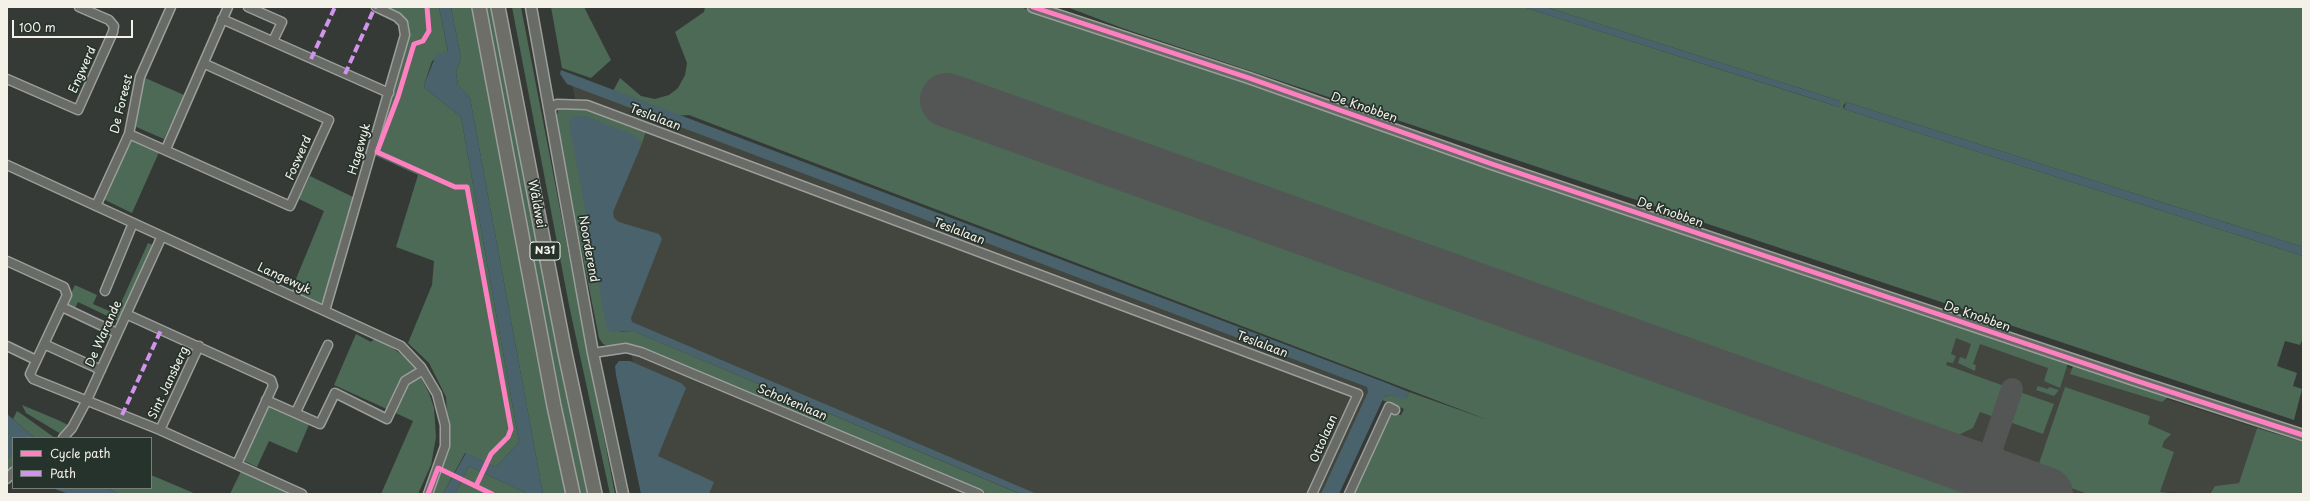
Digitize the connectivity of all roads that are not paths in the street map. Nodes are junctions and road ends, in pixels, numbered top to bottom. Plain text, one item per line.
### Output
1 (79, 7) edge
2 (171, 7) edge
3 (228, 7) edge
4 (248, 7) edge
5 (376, 7) edge
6 (479, 7) edge
7 (498, 7) edge
8 (531, 7) edge
9 (1033, 7) edge
10 (222, 19) junction
11 (273, 41) junction
12 (204, 64) junction
13 (7, 79) edge
14 (389, 93) junction
15 (550, 108) junction
16 (129, 134) junction
17 (166, 149) junction
18 (7, 165) edge
19 (96, 206) junction
20 (133, 223) junction
21 (162, 236) junction
22 (7, 261) edge
23 (105, 291) dead end
24 (62, 307) junction
25 (325, 312) junction
26 (126, 314) junction
27 (117, 333) junction
28 (44, 344) junction
29 (328, 345) dead end
30 (7, 346) edge
31 (199, 346) junction
32 (593, 353) junction
33 (36, 360) junction
34 (100, 370) junction
35 (423, 370) junction
36 (1358, 394) joint
37 (87, 400) junction
38 (266, 400) junction
39 (1395, 410) dead end
40 (296, 412) junction
41 (160, 430) junction
42 (2303, 435) edge
43 (64, 437) edge
44 (237, 464) junction
45 (302, 494) edge
46 (428, 494) edge
47 (573, 494) edge
48 (595, 494) edge
49 (623, 494) edge
50 (979, 494) edge
51 (1312, 494) edge
52 (1349, 494) edge

1 - 13 street, Engwerd
2 - 16 street, De Foreest
3 - 10 street
4 - 11 street
5 - 14 street, Hagewyk
6 - 47 highway, Wâldwei / N31
7 - 48 highway, Wâldwei / N31
8 - 15 street, Noorderend
9 - 42 street, De Knobben
10 - 11 street
10 - 12 street
11 - 14 street
12 - 17 street
12 - 17 street, Foswerd
14 - 25 street, Hagewyk
15 - 32 street, Noorderend
15 - 36 street, Teslalaan
16 - 17 street, Foswerd
16 - 19 street, De Foreest
18 - 19 street, Langewyk
19 - 20 street, Langewyk
20 - 21 street, Langewyk
20 - 23 street
21 - 25 street, Langewyk
21 - 26 street, De Warande
22 - 24 street
24 - 27 street
24 - 28 street
25 - 35 street, Langewyk
26 - 27 street, De Warande
26 - 31 street, Sint Jansberg
27 - 34 street, De Warande
28 - 33 street
28 - 34 street
29 - 40 street
30 - 33 street
31 - 38 street, Sint Jansberg
31 - 41 street, Sint Jansberg
32 - 49 street, Noorderend
32 - 50 street, Scholtenlaan
33 - 37 street, Sint Jansberg
34 - 37 street, De Warande
35 - 40 street
35 - 46 street, Langewyk
36 - 51 street, Ottolaan
37 - 41 street, Sint Jansberg
37 - 43 street, De Warande
38 - 40 street
38 - 44 street, Sint Jansberg
39 - 52 street
41 - 44 street, Sint Jansberg
44 - 45 street, Sint Jansberg

